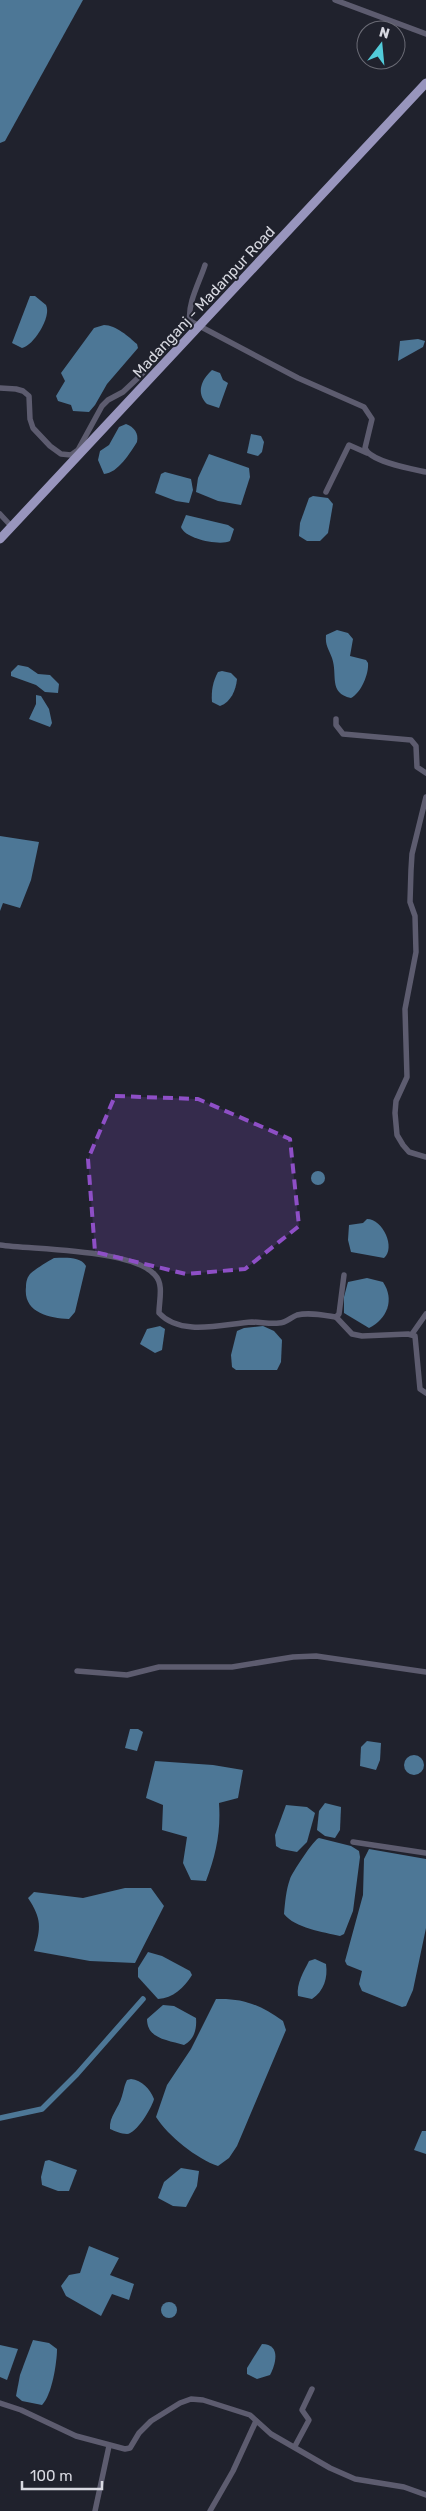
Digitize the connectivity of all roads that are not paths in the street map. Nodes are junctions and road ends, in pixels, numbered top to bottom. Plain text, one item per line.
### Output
1 (335, 0) edge
2 (426, 34) edge
3 (426, 83) edge
4 (205, 265) dead end
5 (190, 320) junction
6 (200, 327) junction
7 (0, 388) edge
8 (368, 454) junction
9 (426, 472) edge
10 (326, 492) dead end
11 (0, 514) edge
12 (12, 527) junction
13 (0, 539) edge
14 (336, 719) dead end
15 (426, 773) edge
16 (426, 797) edge
17 (426, 1157) edge
18 (0, 1246) edge
19 (344, 1275) dead end
20 (426, 1314) edge
21 (336, 1317) junction
22 (412, 1334) junction
23 (426, 1393) edge
24 (77, 1671) dead end
25 (426, 1672) edge
26 (353, 1842) dead end
27 (426, 1853) edge
28 (312, 2389) dead end
29 (0, 2403) edge
30 (256, 2421) junction
31 (109, 2446) junction
32 (295, 2446) junction
33 (426, 2495) edge
34 (95, 2511) edge
35 (210, 2511) edge

1 - 2 street
3 - 6 main road, Madanganj - Madanpur Road
4 - 5 street
5 - 6 street
5 - 7 street
6 - 8 street
6 - 12 main road, Madanganj - Madanpur Road
8 - 9 street
8 - 10 street
11 - 12 street
12 - 13 main road, Madanganj - Madanpur Road
14 - 15 street
16 - 17 street
18 - 21 street
19 - 21 street
20 - 22 street
21 - 22 street
22 - 23 street
24 - 25 street
26 - 27 street
28 - 32 street
29 - 31 street
30 - 31 street
30 - 32 street
30 - 35 street
31 - 34 street
32 - 33 street

